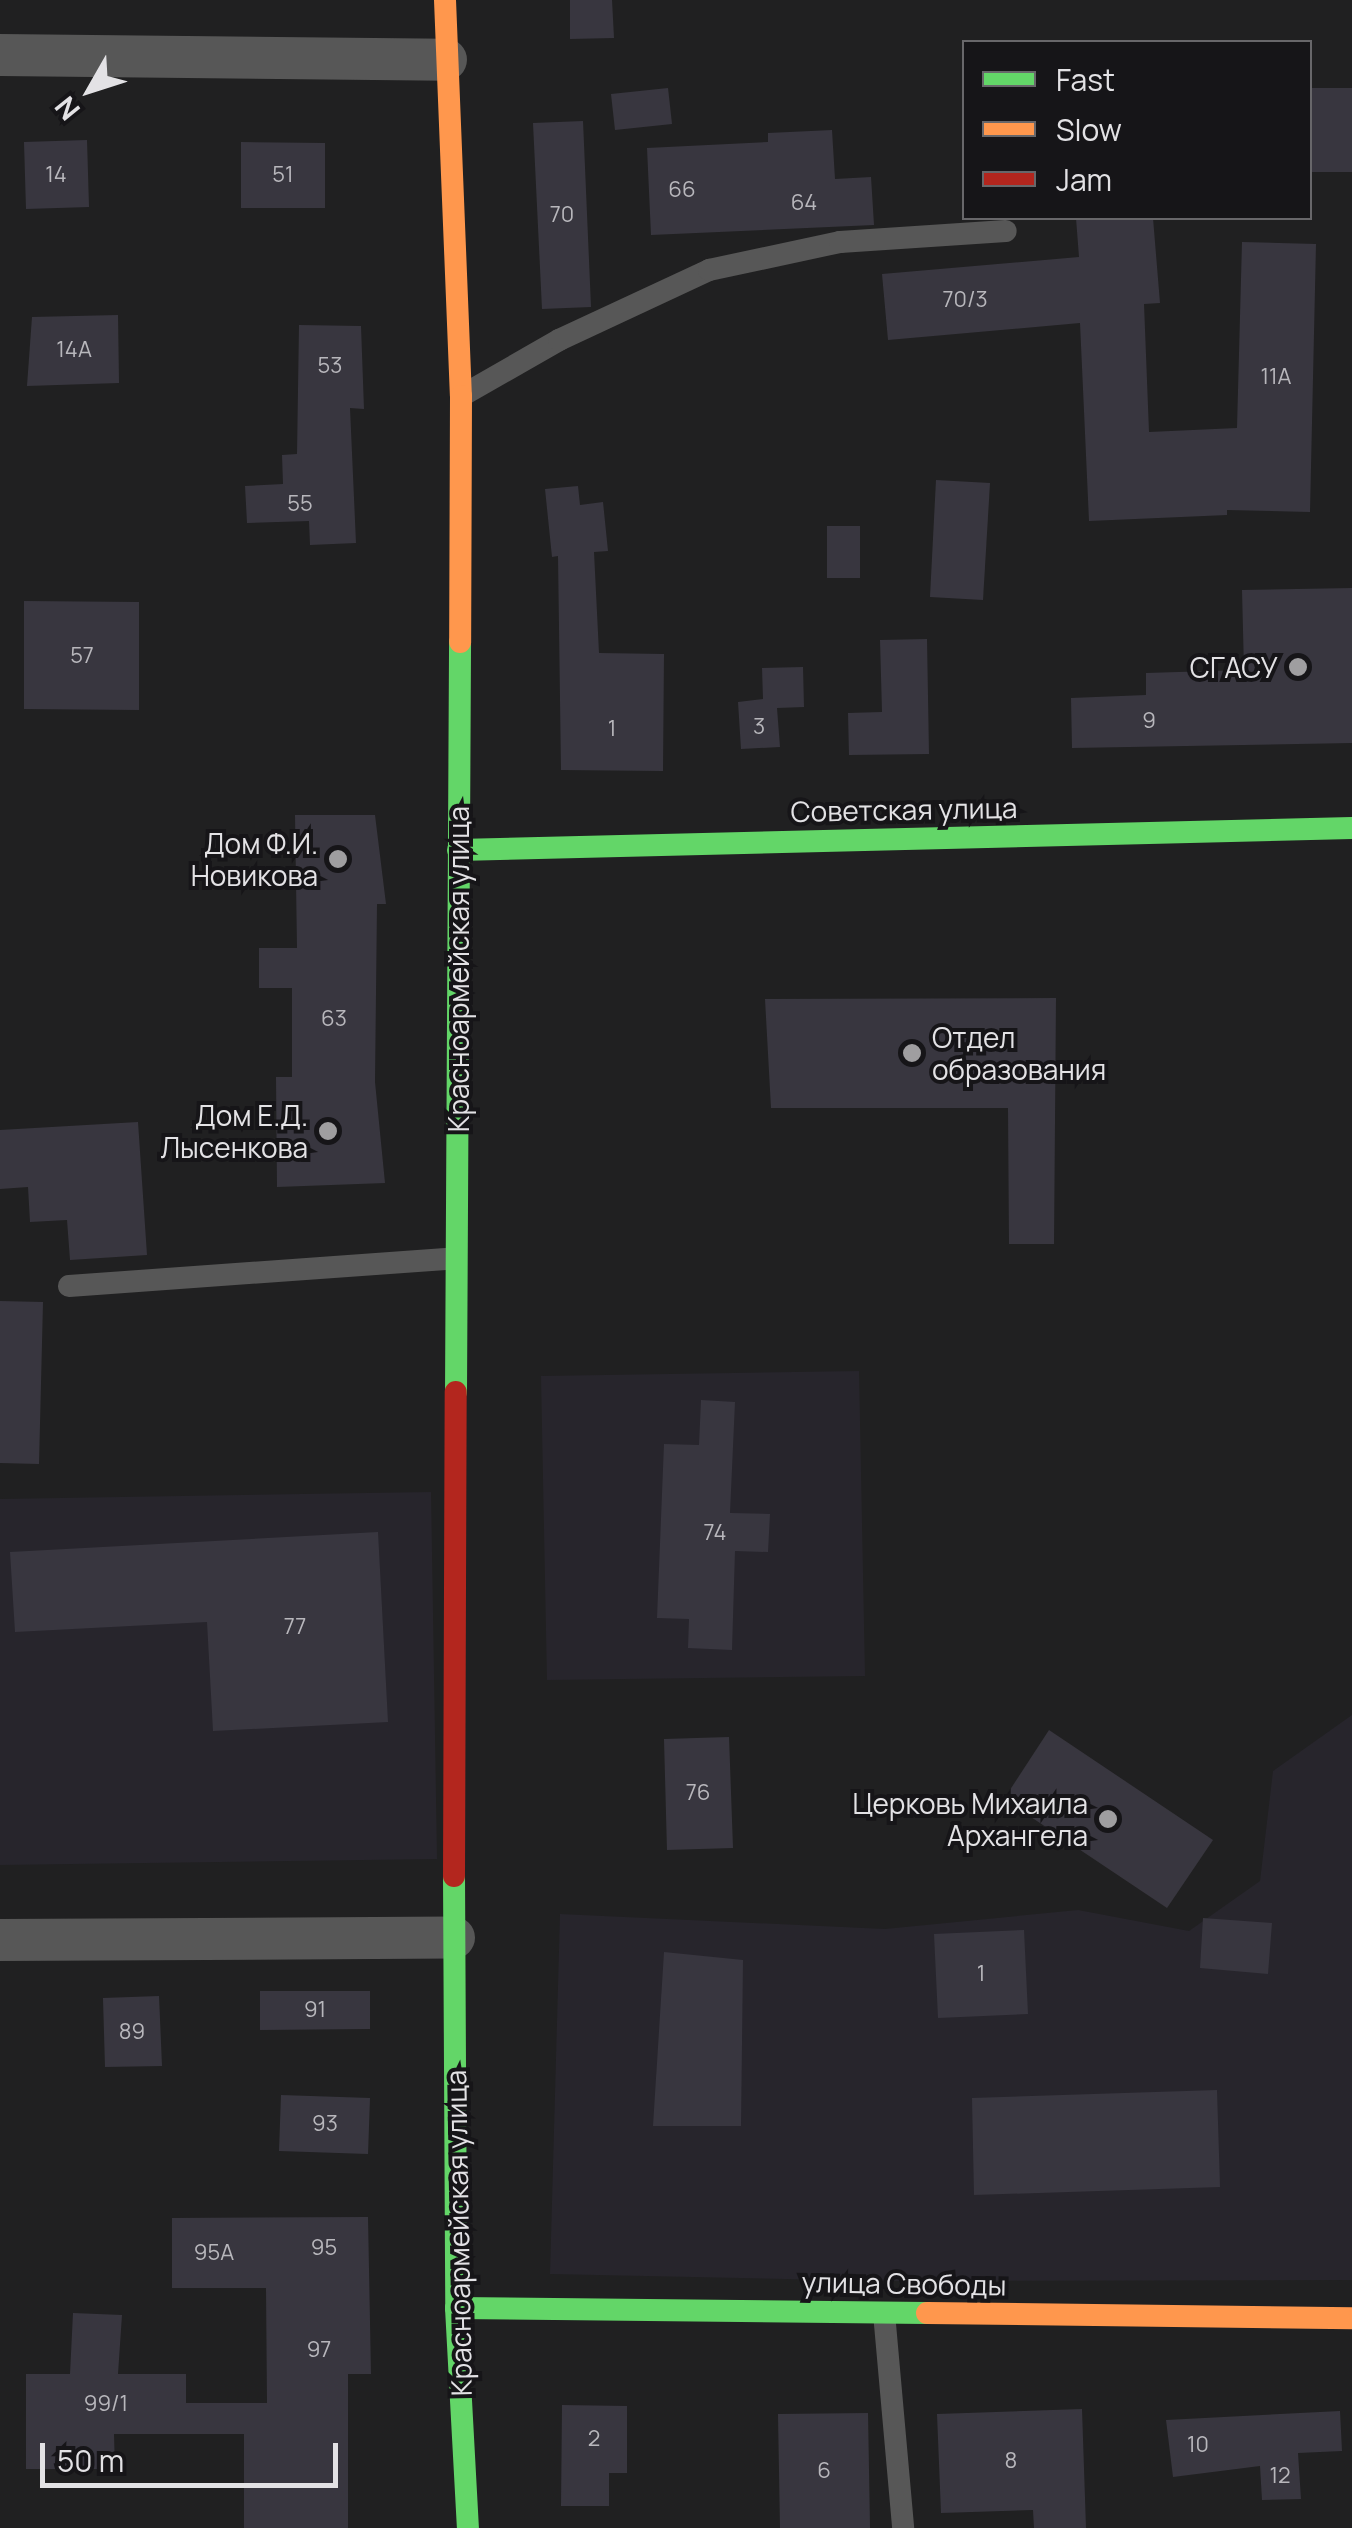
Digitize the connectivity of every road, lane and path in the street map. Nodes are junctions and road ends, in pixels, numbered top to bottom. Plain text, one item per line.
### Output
1 (445, 0) edge
2 (0, 55) edge
3 (446, 60) junction
4 (1006, 231) dead end
5 (461, 396) junction
6 (1352, 828) edge
7 (458, 850) junction
8 (456, 1258) junction
9 (69, 1286) dead end
10 (454, 1938) junction
11 (0, 1940) edge
12 (456, 2308) junction
13 (884, 2313) junction
14 (1352, 2318) edge
15 (468, 2528) edge
16 (903, 2528) edge

1 - 3 main road, Красноармейская улица
2 - 3 street
3 - 5 main road, Красноармейская улица
4 - 5 lane
5 - 7 main road, Красноармейская улица
6 - 7 main road, Советская улица
7 - 8 main road, Красноармейская улица
8 - 9 lane
8 - 10 main road, Красноармейская улица
10 - 11 street
10 - 12 main road, Красноармейская улица
12 - 13 main road, улица Свободы
12 - 15 main road, Красноармейская улица
13 - 14 main road, улица Свободы
13 - 16 lane

